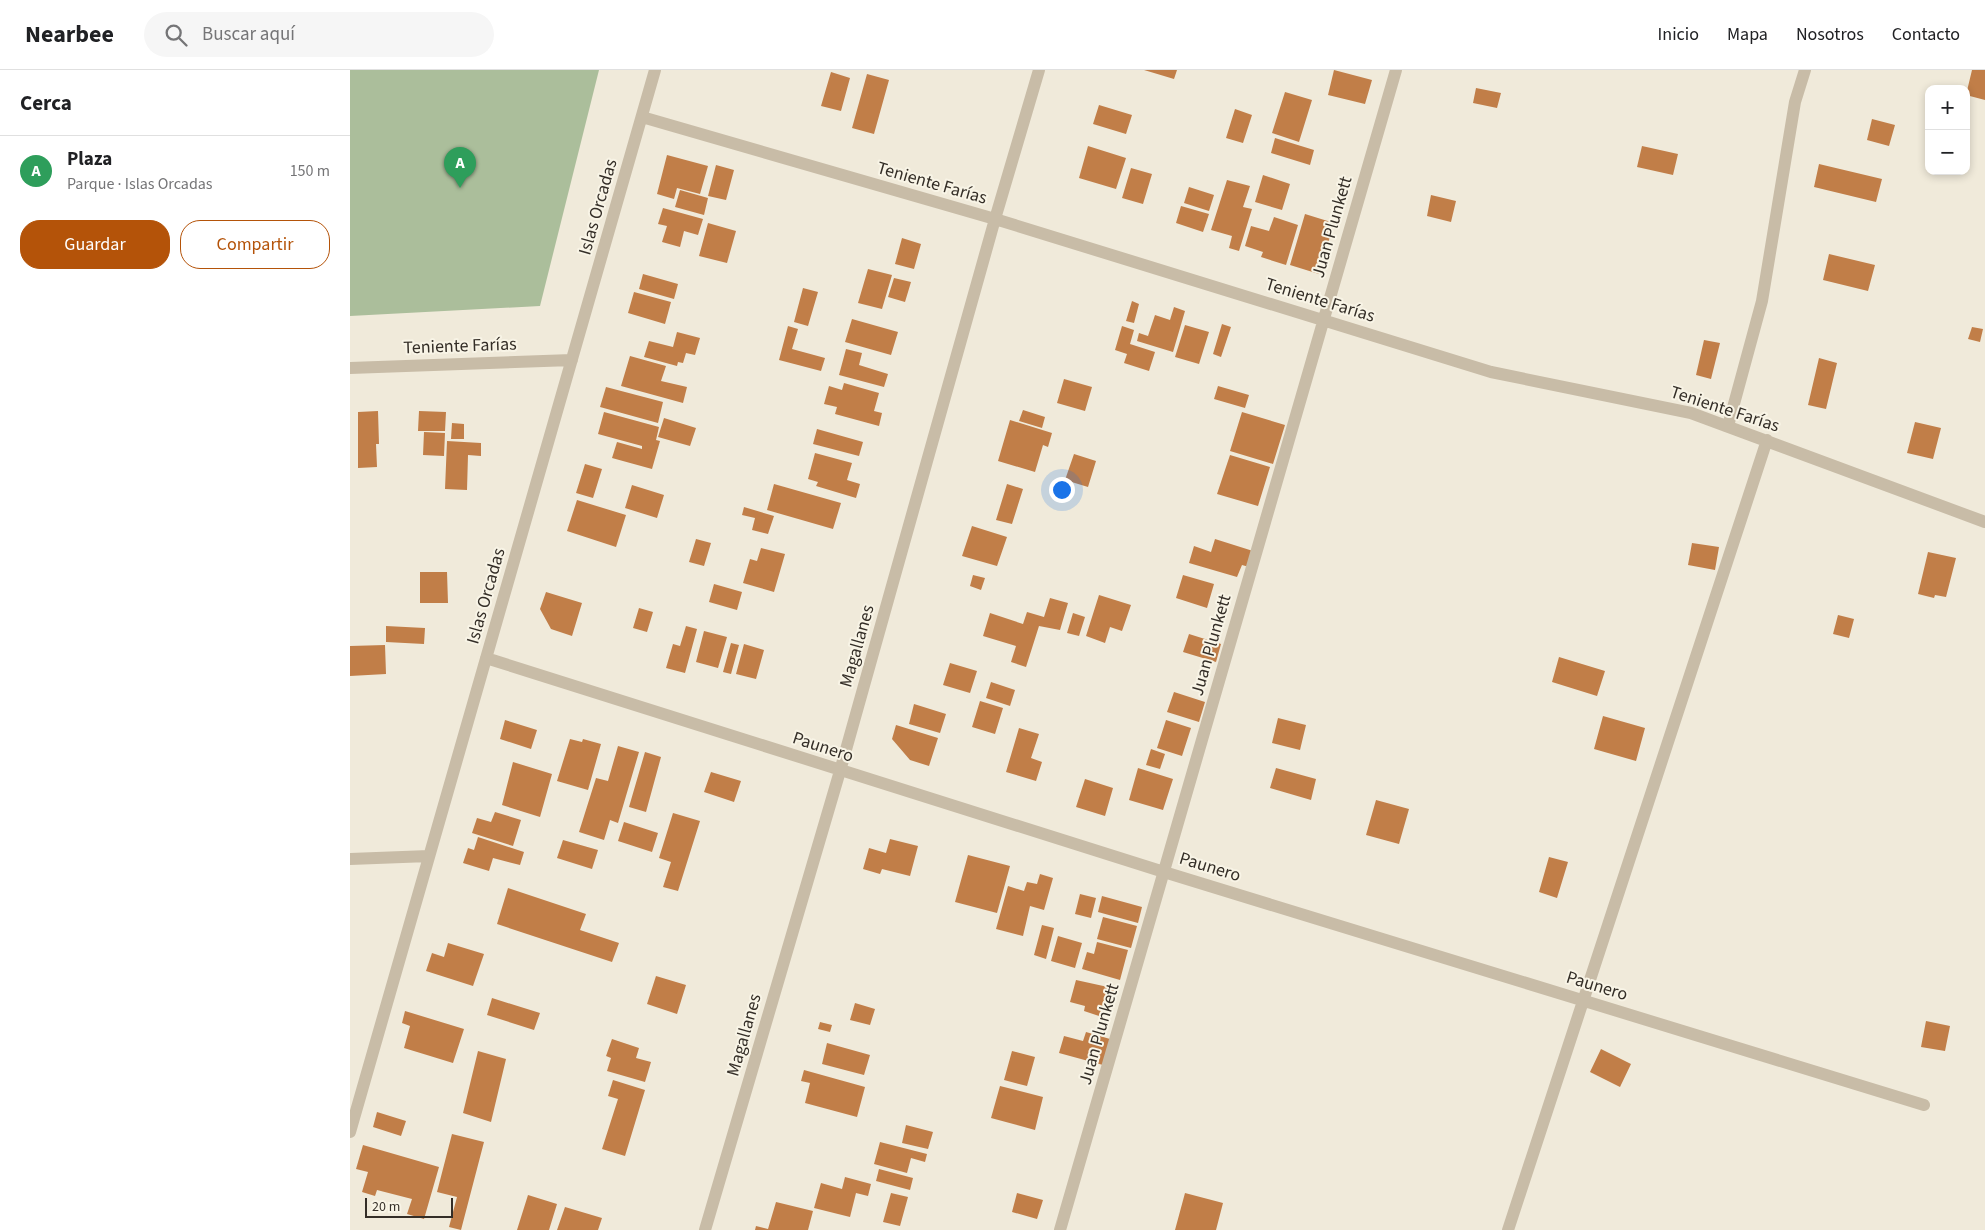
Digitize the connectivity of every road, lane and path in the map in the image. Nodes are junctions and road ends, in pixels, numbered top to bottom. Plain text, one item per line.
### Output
1 (656, 70) edge
2 (1039, 70) edge
3 (1396, 70) edge
4 (1805, 70) edge
5 (642, 117) junction
6 (995, 219) junction
7 (1324, 319) junction
8 (572, 360) junction
9 (350, 368) edge
10 (1728, 426) junction
11 (1766, 440) junction
12 (1985, 522) edge
13 (486, 658) junction
14 (840, 771) junction
15 (429, 856) junction
16 (350, 859) edge
17 (1164, 872) junction
18 (1583, 1001) junction
19 (1924, 1105) dead end
20 (350, 1132) edge
21 (705, 1230) edge
22 (1060, 1230) edge
23 (1508, 1230) edge

1 - 5 street, Islas Orcadas
2 - 6 street, Magallanes
3 - 7 street, Juan Plunkett
4 - 10 street
5 - 6 street, Teniente Farías
5 - 8 street, Islas Orcadas
6 - 7 street, Teniente Farías
6 - 14 street, Magallanes
7 - 10 street, Teniente Farías
7 - 17 street, Juan Plunkett
8 - 9 street, Teniente Farías
8 - 13 street, Islas Orcadas
10 - 11 street, Teniente Farías
11 - 12 street, Teniente Farías
11 - 18 street
13 - 14 street, Paunero
13 - 15 street, Islas Orcadas
14 - 17 street, Paunero
14 - 21 street, Magallanes
15 - 16 street
15 - 20 street, Islas Orcadas
17 - 18 street, Paunero
17 - 22 street, Juan Plunkett
18 - 19 street, Paunero
18 - 23 street

